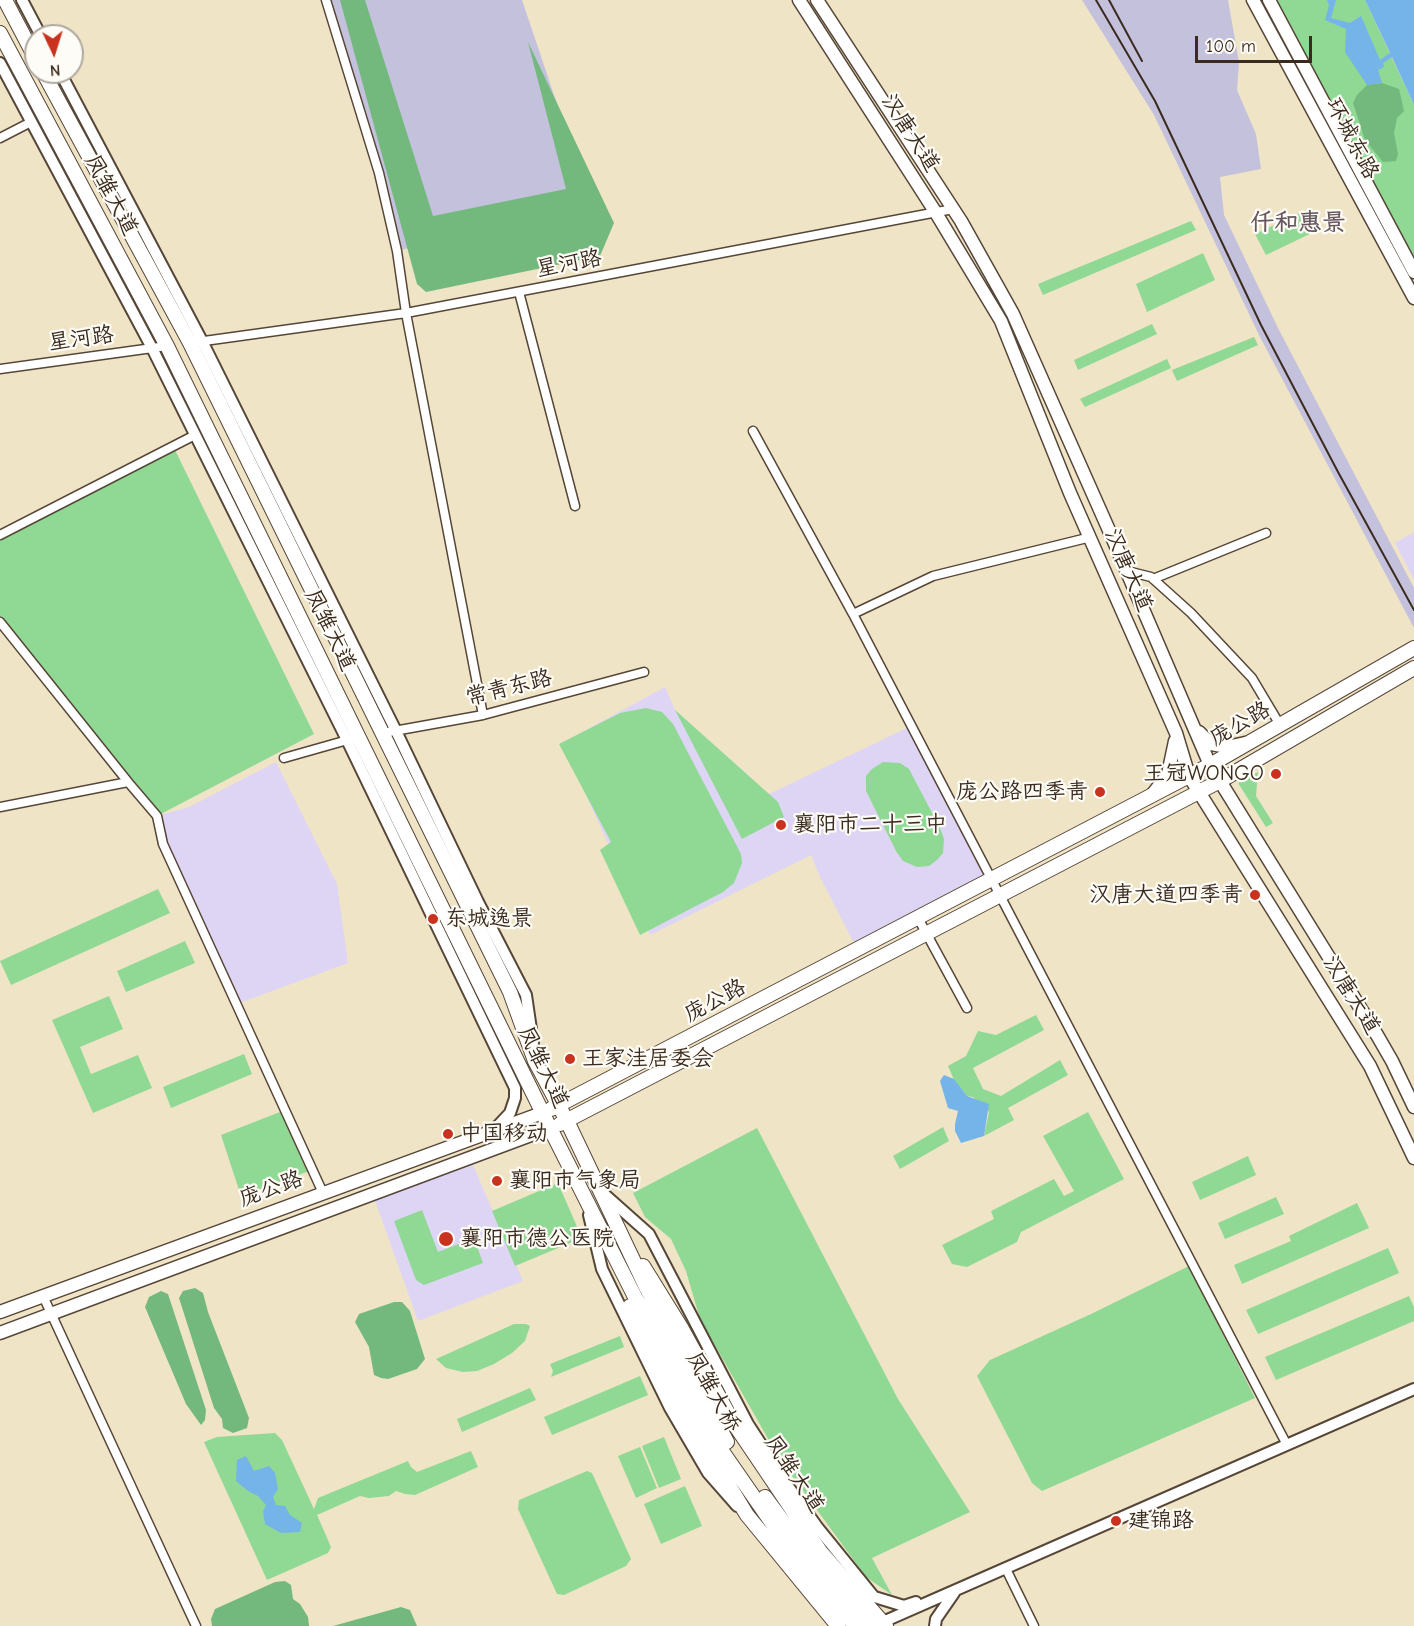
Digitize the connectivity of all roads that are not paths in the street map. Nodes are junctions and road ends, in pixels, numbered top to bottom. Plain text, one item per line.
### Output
1 (5, 0) edge
2 (22, 0) edge
3 (326, 0) edge
4 (800, 0) edge
5 (817, 0) edge
6 (1253, 0) edge
7 (1269, 0) edge
8 (35, 24) edge
9 (0, 33) edge
10 (24, 36) edge
11 (0, 63) edge
12 (50, 84) edge
13 (66, 84) edge
14 (31, 122) junction
15 (73, 127) junction
16 (55, 136) junction
17 (0, 138) edge
18 (82, 143) junction
19 (64, 152) junction
20 (953, 209) junction
21 (936, 213) junction
22 (1414, 272) edge
23 (519, 292) junction
24 (1414, 298) edge
25 (406, 313) junction
26 (196, 342) junction
27 (167, 346) junction
28 (152, 348) junction
29 (0, 369) edge
30 (753, 431) dead end
31 (195, 435) junction
32 (575, 506) dead end
33 (1266, 534) dead end
34 (0, 535) edge
35 (1091, 537) junction
36 (1127, 571) junction
37 (1153, 579) junction
38 (853, 614) junction
39 (0, 622) edge
40 (309, 633) junction
41 (1414, 648) edge
42 (348, 664) junction
43 (1414, 668) edge
44 (644, 672) dead end
45 (323, 693) junction
46 (382, 702) junction
47 (483, 715) junction
48 (1192, 724) junction
49 (1280, 725) junction
50 (389, 732) junction
51 (1176, 733) junction
52 (353, 738) junction
53 (1249, 742) junction
54 (284, 758) dead end
55 (1210, 765) junction
56 (1245, 766) junction
57 (1189, 776) junction
58 (1220, 781) junction
59 (128, 782) junction
60 (1198, 791) junction
61 (1152, 795) junction
62 (1230, 797) junction
63 (1177, 802) junction
64 (0, 807) edge
65 (1208, 807) junction
66 (435, 841) junction
67 (399, 849) junction
68 (992, 879) junction
69 (470, 883) junction
70 (433, 888) junction
71 (1000, 896) junction
72 (918, 918) junction
73 (926, 934) junction
74 (967, 1008) dead end
75 (535, 1061) junction
76 (559, 1106) junction
77 (1414, 1107) edge
78 (542, 1113) junction
79 (567, 1121) junction
80 (550, 1128) junction
81 (494, 1130) junction
82 (1414, 1158) edge
83 (601, 1191) junction
84 (323, 1193) junction
85 (585, 1197) junction
86 (625, 1243) junction
87 (612, 1250) junction
88 (44, 1296) junction
89 (0, 1312) edge
90 (52, 1314) junction
91 (0, 1333) edge
92 (670, 1347) junction
93 (1414, 1389) edge
94 (1287, 1445) junction
95 (747, 1515) junction
96 (1006, 1569) junction
97 (853, 1588) junction
98 (957, 1591) junction
99 (874, 1597) junction
100 (881, 1625) edge
101 (196, 1626) edge
102 (838, 1626) edge
103 (855, 1626) edge
104 (869, 1626) edge
105 (935, 1626) edge
106 (1034, 1626) edge

1 - 10 main road
2 - 8 street
3 - 25 street
4 - 21 main road, 汉唐大道
5 - 20 main road, 汉唐大道
6 - 24 main road, 环城东路
7 - 22 main road, 环城东路
9 - 16 main road, 凤雏大道
11 - 14 street
12 - 15 main road, 凤雏大道
13 - 26 street
14 - 17 street
14 - 28 street
15 - 16 main road
15 - 18 main road, 凤雏大道
16 - 19 main road, 凤雏大道
18 - 19 main road
18 - 26 main road, 凤雏大道
19 - 27 main road, 凤雏大道
20 - 21 street, 星河路
20 - 36 main road, 汉唐大道
21 - 23 street, 星河路
21 - 35 main road, 汉唐大道
23 - 25 street, 星河路
23 - 32 street
25 - 26 street, 星河路
25 - 47 street
26 - 42 main road, 凤雏大道
26 - 46 street
27 - 28 street, 星河路
27 - 40 main road, 凤雏大道
28 - 29 street, 星河路
28 - 31 street
30 - 38 street
31 - 34 street
31 - 45 street
33 - 37 street
35 - 38 street
35 - 51 main road, 汉唐大道
36 - 37 street
36 - 48 main road, 汉唐大道
37 - 49 street
38 - 68 street
39 - 59 street
40 - 45 street
40 - 52 main road, 凤雏大道
41 - 49 main road, 庞公路
42 - 46 street
42 - 50 main road, 凤雏大道
43 - 56 main road, 庞公路
44 - 47 street, 常青东路
45 - 52 street
46 - 50 street
47 - 50 street, 常青东路
48 - 53 main road
48 - 55 main road, 汉唐大道
49 - 53 main road, 庞公路
50 - 66 main road, 凤雏大道
50 - 69 street
51 - 57 main road, 汉唐大道
51 - 61 main road
52 - 54 street
52 - 67 street
52 - 70 main road, 凤雏大道
53 - 55 main road, 庞公路
55 - 57 main road, 庞公路
55 - 58 main road, 汉唐大道
56 - 58 main road, 庞公路
56 - 62 main road
57 - 60 main road, 汉唐大道
57 - 61 main road, 庞公路
58 - 60 main road, 庞公路
58 - 62 main road, 汉唐大道
59 - 64 street
59 - 84 street
60 - 63 main road, 庞公路
60 - 65 main road, 汉唐大道
61 - 68 main road, 庞公路
62 - 77 main road, 汉唐大道
63 - 65 main road
63 - 71 main road, 庞公路
65 - 82 main road, 汉唐大道
66 - 69 street
66 - 75 main road, 凤雏大道
67 - 70 street
67 - 81 street
68 - 71 street
68 - 72 main road, 庞公路
69 - 75 street
70 - 78 main road, 凤雏大道
71 - 73 main road, 庞公路
71 - 94 street
72 - 73 street
72 - 76 main road, 庞公路
73 - 74 street
73 - 79 main road, 庞公路
75 - 76 main road, 凤雏大道
76 - 78 main road, 庞公路
76 - 79 main road, 凤雏大道
78 - 80 main road, 凤雏大道
78 - 81 main road, 庞公路
79 - 80 main road, 庞公路
79 - 83 main road, 凤雏大道
80 - 85 main road, 凤雏大道
80 - 90 main road, 庞公路
81 - 84 main road, 庞公路
83 - 86 main road, 凤雏大道
83 - 99 street
84 - 88 main road, 庞公路
85 - 87 main road, 凤雏大道
85 - 95 street
86 - 92 main road, 凤雏大道
86 - 97 main road, 凤雏大道
87 - 92 main road, 凤雏大道
87 - 95 main road, 凤雏大道
88 - 89 main road, 庞公路
88 - 90 street
90 - 91 main road, 庞公路
90 - 101 street
92 - 103 main road, 凤雏大桥
92 - 104 main road, 凤雏大桥
93 - 94 street
94 - 96 street
95 - 102 main road, 凤雏大道
96 - 98 street
96 - 106 street
97 - 99 street
97 - 100 main road, 凤雏大道
98 - 99 street
98 - 100 street
98 - 105 street

